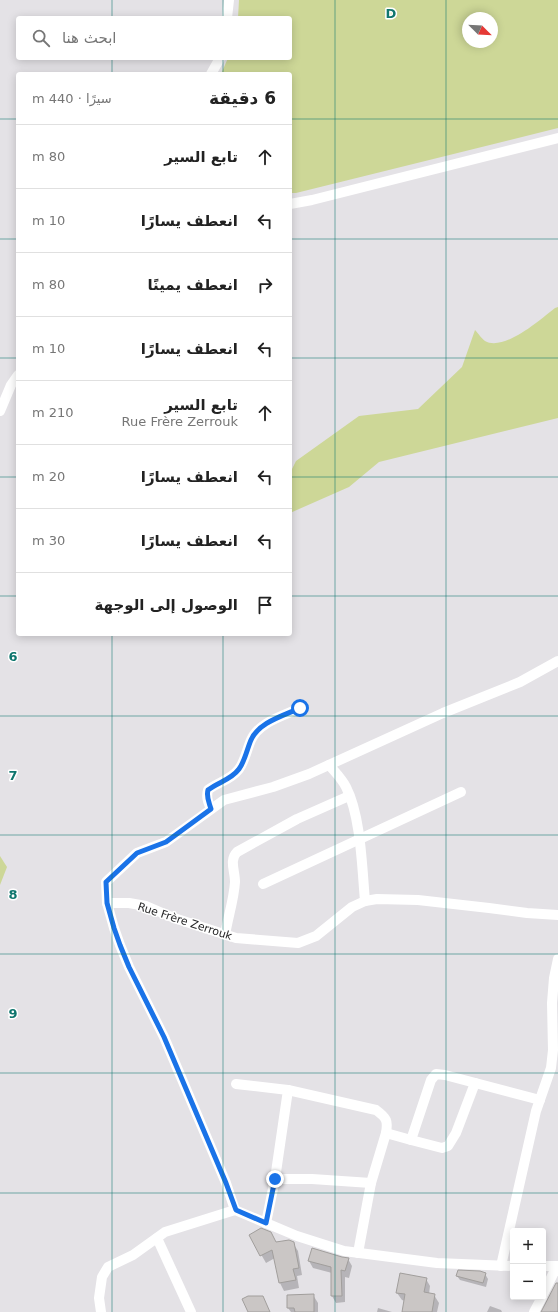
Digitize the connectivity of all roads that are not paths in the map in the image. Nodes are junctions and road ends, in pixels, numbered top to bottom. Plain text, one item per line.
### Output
1 (229, 0) edge
2 (227, 16) edge
3 (219, 60) edge
4 (212, 72) edge
5 (558, 138) edge
6 (292, 204) edge
7 (16, 378) edge
8 (0, 411) edge
9 (558, 661) edge
10 (300, 708) dead end
11 (329, 765) junction
12 (461, 792) dead end
13 (349, 796) junction
14 (211, 809) junction
15 (359, 839) junction
16 (263, 884) dead end
17 (365, 901) junction
18 (107, 903) junction
19 (558, 915) edge
20 (225, 935) junction
21 (558, 960) edge
22 (556, 979) edge
23 (475, 1083) junction
24 (236, 1084) dead end
25 (288, 1090) junction
26 (540, 1100) junction
27 (386, 1133) junction
28 (411, 1140) junction
29 (275, 1179) junction
30 (371, 1183) junction
31 (236, 1210) junction
32 (266, 1223) junction
33 (157, 1238) junction
34 (358, 1253) junction
35 (501, 1266) junction
36 (510, 1266) edge
37 (546, 1266) edge
38 (558, 1266) edge
39 (546, 1288) edge
40 (540, 1300) edge
41 (101, 1312) edge
42 (191, 1312) edge
43 (534, 1312) edge

1 - 2 street
3 - 4 street
5 - 6 street
7 - 8 street
9 - 11 street
10 - 14 street
11 - 13 street
11 - 14 street
12 - 15 street
13 - 15 street
13 - 20 street
14 - 18 street
15 - 16 street
15 - 17 street
17 - 19 street, Rue Frère Zerrouk
17 - 20 street, Rue Frère Zerrouk
18 - 20 street, Rue Frère Zerrouk
18 - 31 street
21 - 22 street
22 - 26 street
23 - 26 street
23 - 28 street
23 - 28 street
24 - 25 street
25 - 27 street
25 - 29 street
26 - 35 street
27 - 28 street
27 - 30 street
29 - 30 street
29 - 32 street
30 - 34 street
31 - 32 street
31 - 33 street
32 - 34 street
33 - 41 street
33 - 42 street
34 - 35 street
35 - 36 street
37 - 38 street
38 - 39 street
40 - 43 street

